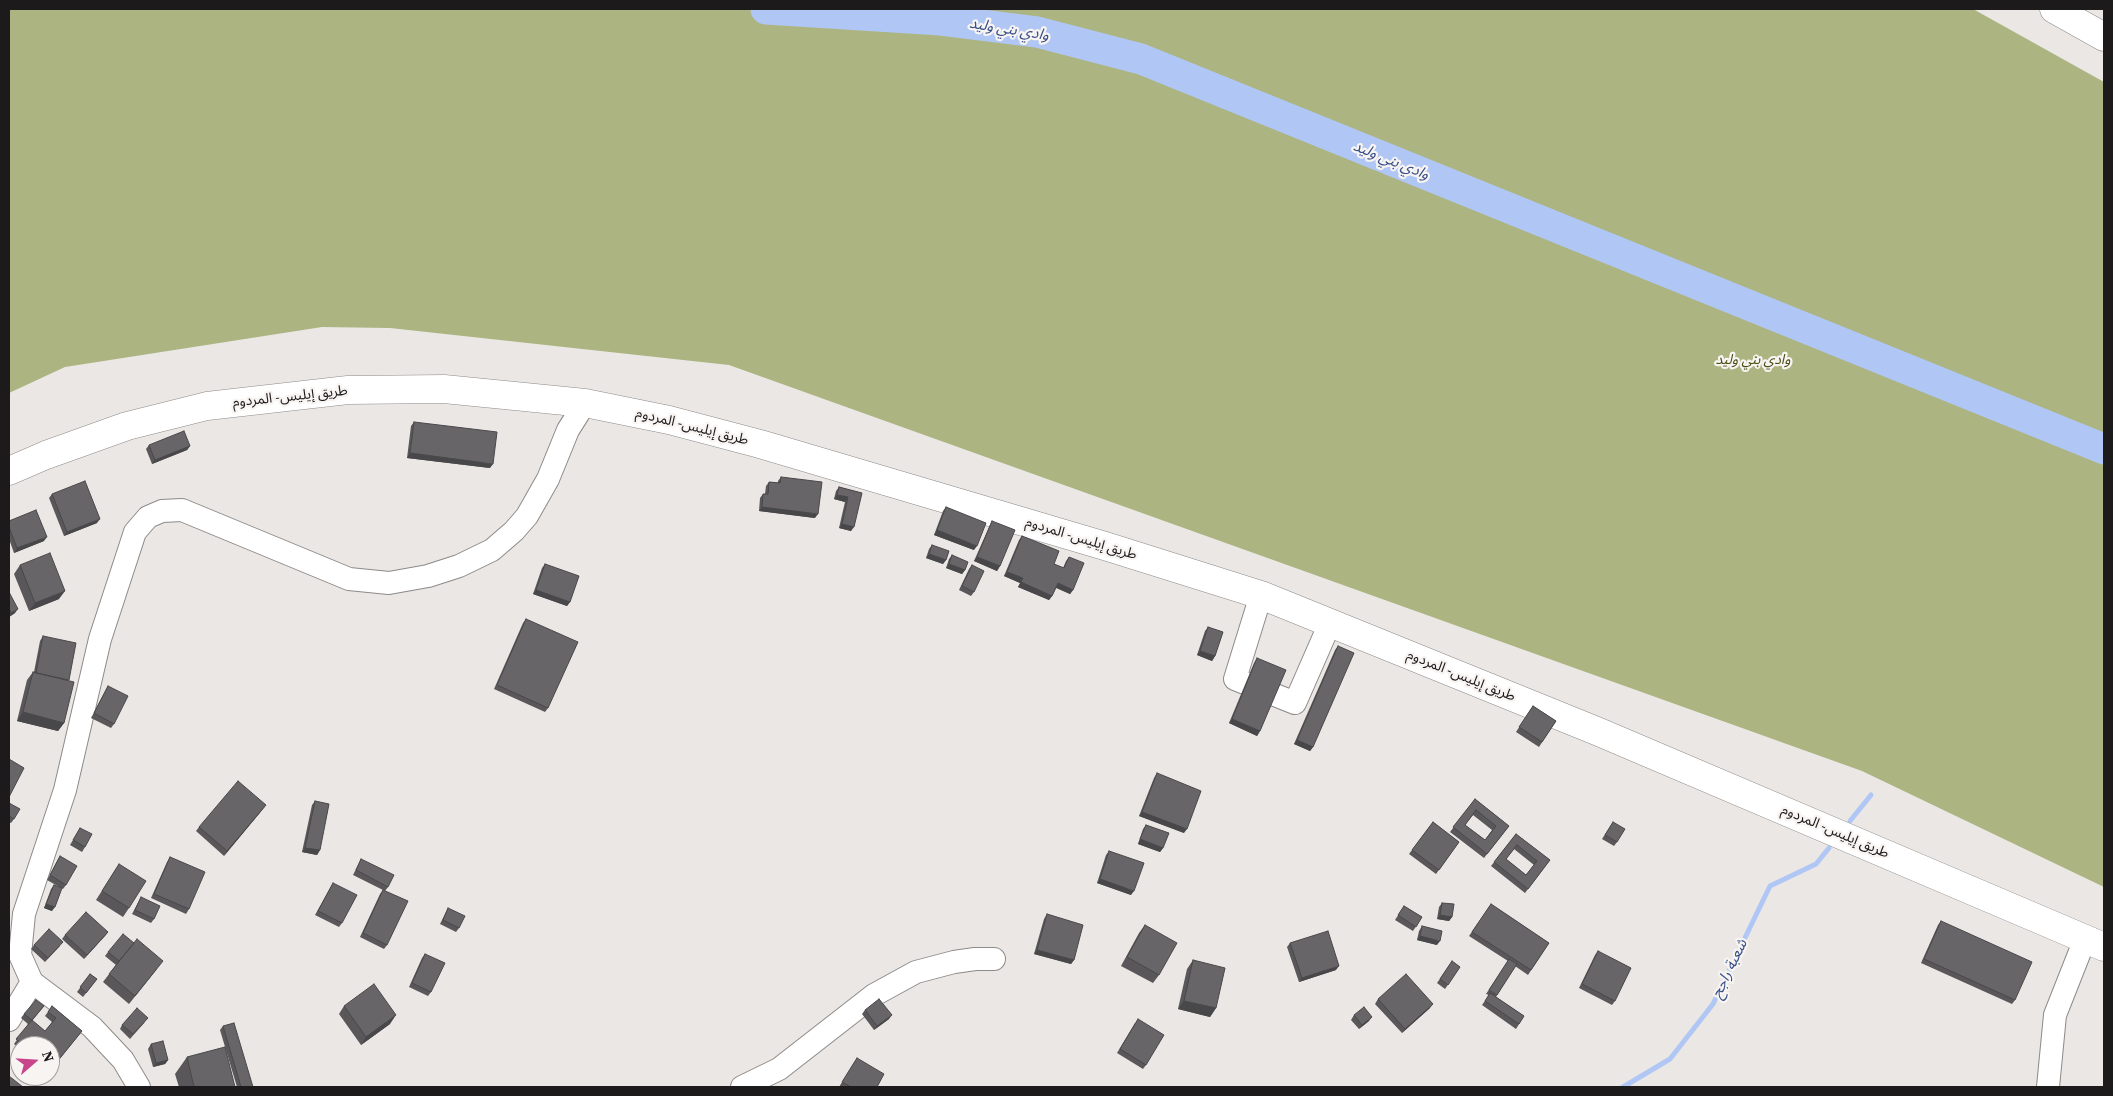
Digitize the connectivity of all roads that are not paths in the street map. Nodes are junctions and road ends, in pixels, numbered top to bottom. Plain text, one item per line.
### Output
1 (2054, 9) edge
2 (2104, 37) edge
3 (585, 402) junction
4 (9, 471) edge
5 (1261, 595) junction
6 (1330, 623) junction
7 (2095, 943) edge
8 (994, 959) dead end
9 (32, 982) junction
10 (9, 1020) edge
11 (140, 1087) edge
12 (742, 1087) edge
13 (2048, 1087) edge

1 - 2 main road
3 - 4 main road, طريق إيليس- المردوم
3 - 5 main road, طريق إيليس- المردوم
3 - 9 street
5 - 6 main road, طريق إيليس- المردوم
5 - 6 street
6 - 7 main road, طريق إيليس- المردوم
7 - 13 street
8 - 12 street
9 - 10 street
9 - 11 street

